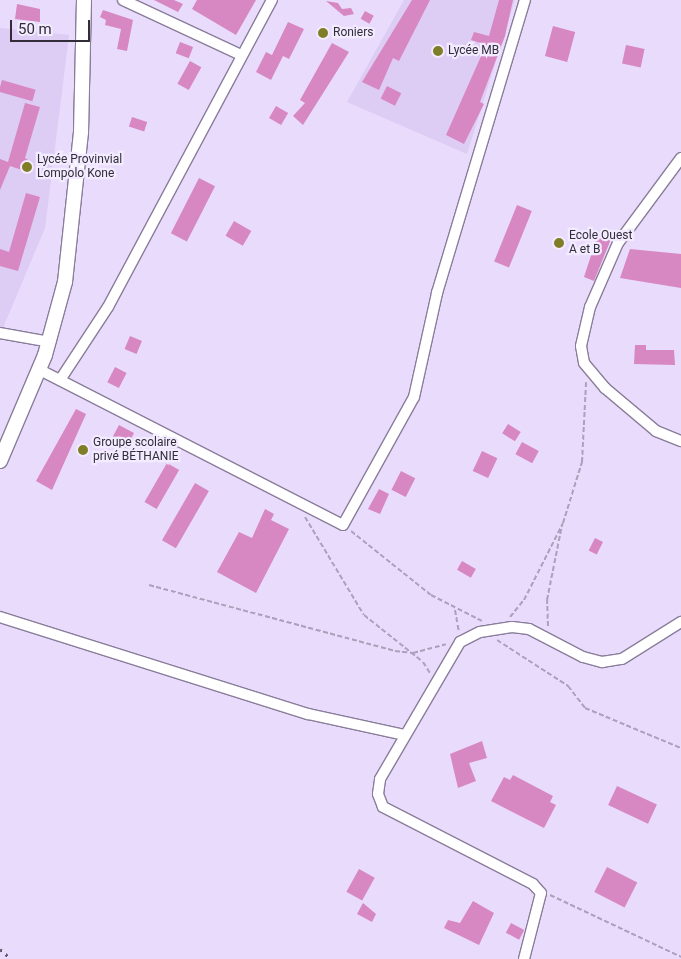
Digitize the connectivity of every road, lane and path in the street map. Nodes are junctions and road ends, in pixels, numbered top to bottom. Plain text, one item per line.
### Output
1 (84, 0) edge
2 (122, 0) edge
3 (272, 0) edge
4 (525, 0) edge
5 (241, 55) junction
6 (681, 158) edge
7 (0, 333) edge
8 (50, 342) junction
9 (584, 362) junction
10 (40, 370) junction
11 (60, 380) junction
12 (681, 441) edge
13 (0, 461) edge
14 (296, 502) junction
15 (563, 523) junction
16 (343, 525) junction
17 (149, 585) dead end
18 (455, 609) junction
19 (0, 617) edge
20 (681, 622) edge
21 (501, 629) junction
22 (480, 632) junction
23 (548, 636) junction
24 (460, 642) junction
25 (413, 654) junction
26 (432, 688) junction
27 (404, 735) junction
28 (681, 748) edge
29 (533, 884) junction
30 (681, 957) edge
31 (524, 959) edge

1 - 8 main road
2 - 5 street
3 - 5 street
4 - 16 street
5 - 11 street
6 - 9 street
7 - 8 street
8 - 10 main road
9 - 12 street
9 - 15 path
10 - 11 street
10 - 13 main road
11 - 14 street
14 - 16 street
14 - 25 path
15 - 21 path
15 - 23 path
16 - 18 path
17 - 25 path
18 - 21 path
18 - 24 path
19 - 27 street
20 - 23 street
21 - 22 street
21 - 23 street
22 - 24 street
22 - 28 path
24 - 25 path
24 - 26 street
25 - 26 path
26 - 27 street
27 - 29 street
29 - 30 path
29 - 31 street

